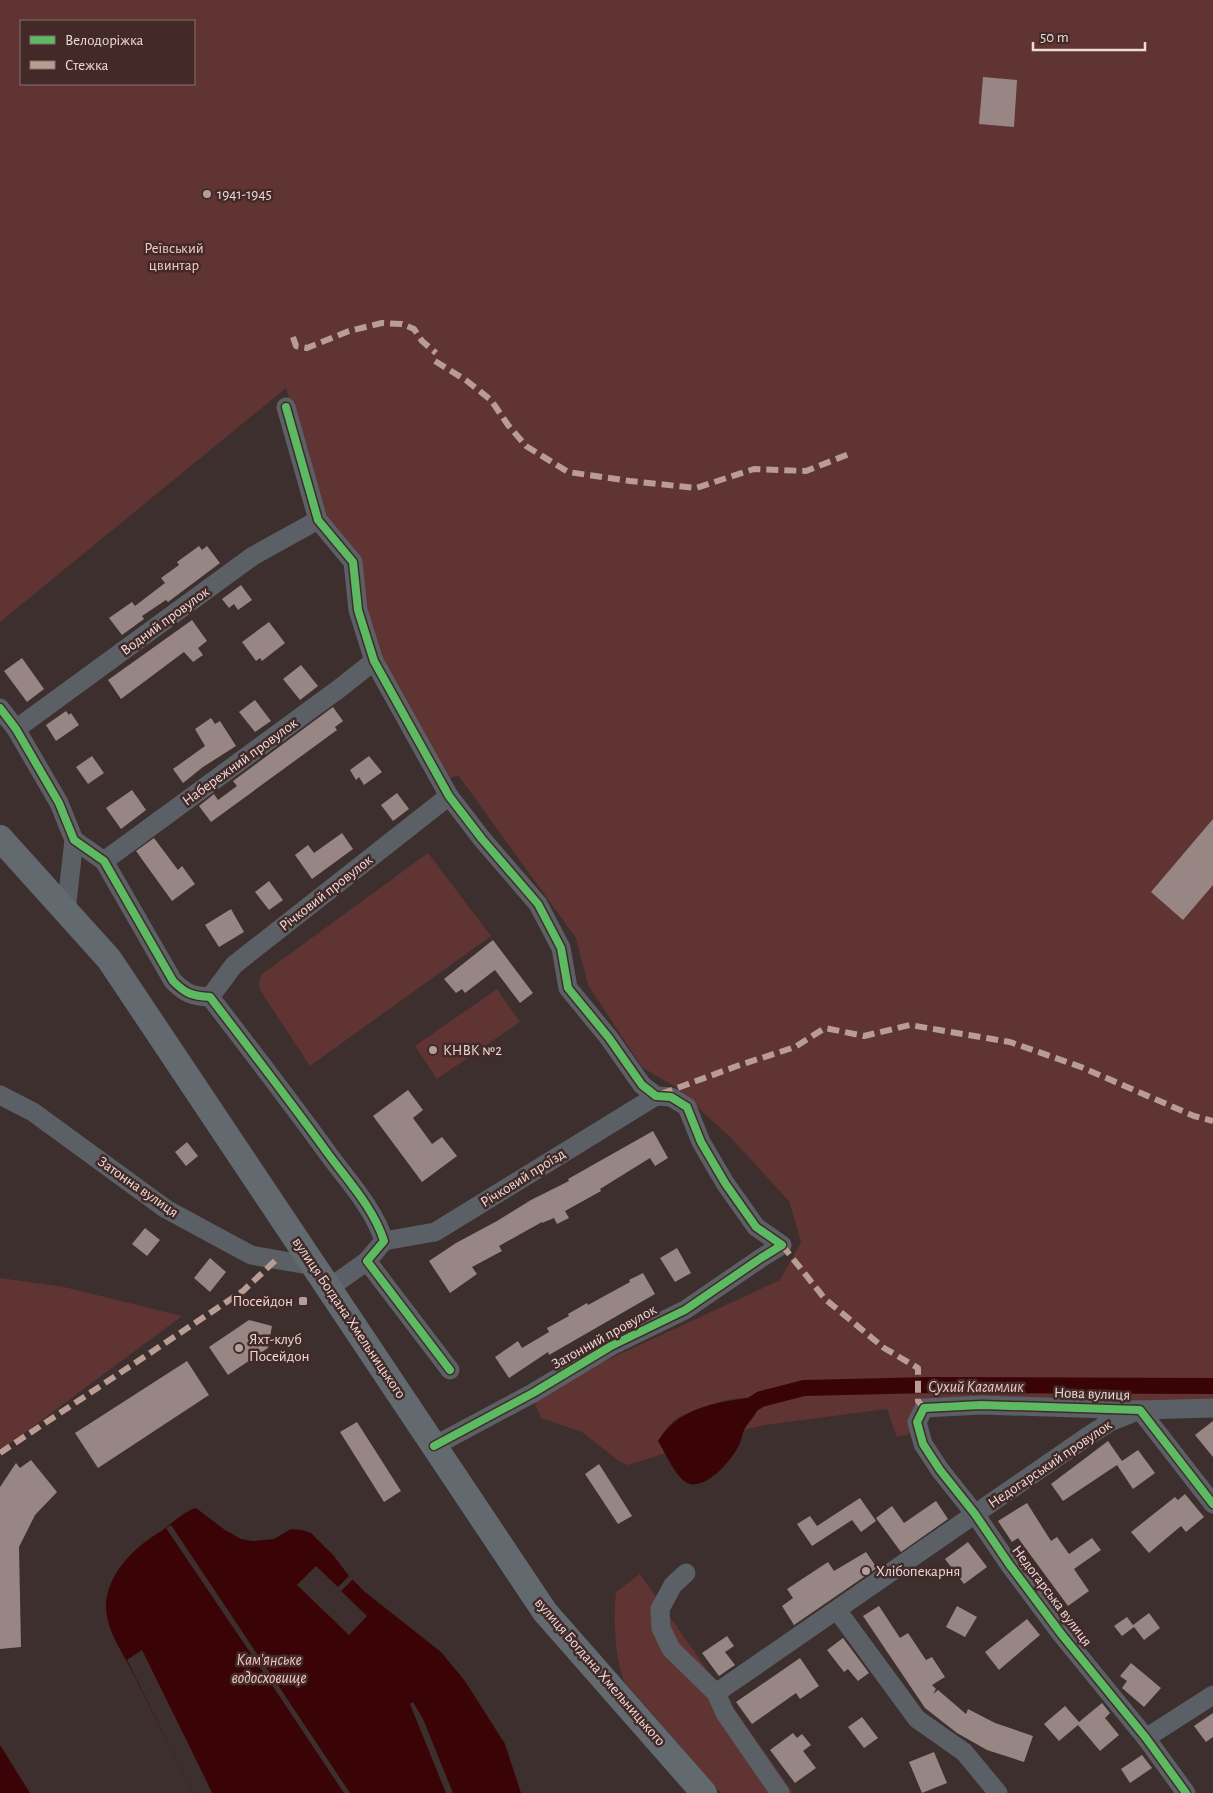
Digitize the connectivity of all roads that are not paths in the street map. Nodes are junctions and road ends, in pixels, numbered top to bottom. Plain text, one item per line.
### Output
1 (286, 407) dead end
2 (318, 520) junction
3 (374, 660) junction
4 (0, 708) edge
5 (16, 729) junction
6 (449, 796) junction
7 (0, 838) edge
8 (74, 840) junction
9 (104, 861) junction
10 (66, 911) junction
11 (210, 997) junction
12 (0, 1095) edge
13 (656, 1096) junction
14 (384, 1241) junction
15 (367, 1261) junction
16 (314, 1266) junction
17 (329, 1288) junction
18 (450, 1370) dead end
19 (924, 1408) joint
20 (1213, 1408) edge
21 (1140, 1410) junction
22 (434, 1446) junction
23 (1213, 1504) edge
24 (975, 1514) junction
25 (686, 1572) dead end
26 (837, 1610) junction
27 (716, 1693) junction
28 (1213, 1695) edge
29 (1146, 1738) junction
30 (704, 1793) edge
31 (780, 1793) edge
32 (998, 1793) edge
33 (1186, 1793) edge

1 - 2 street
2 - 3 street
2 - 5 street, Водний провулок
3 - 6 street
3 - 9 street, Набережний провулок
4 - 5 street
5 - 8 street
6 - 11 street, Річковий провулок
6 - 13 street
7 - 10 main road, вулиця Богдана Хмельницького
8 - 9 street
8 - 10 street
9 - 11 street
10 - 16 main road, вулиця Богдана Хмельницького
11 - 14 street
12 - 16 street, Затонна вулиця
13 - 14 street, Річковий проїзд
13 - 22 street, Затонний провулок
14 - 15 street
15 - 17 street
15 - 18 street
16 - 17 main road, вулиця Богдана Хмельницького
17 - 22 main road, вулиця Богдана Хмельницького
19 - 21 street, Нова вулиця
19 - 24 street, Недогарська вулиця
20 - 21 street
21 - 23 street, Нова вулиця
21 - 24 street, Недогарський провулок
22 - 30 main road, вулиця Богдана Хмельницького
24 - 26 street, Недогарський провулок
24 - 29 street, Недогарська вулиця
25 - 27 street
26 - 27 street, Недогарський провулок
26 - 32 street
27 - 31 street
28 - 29 street
29 - 33 street, Недогарська вулиця

